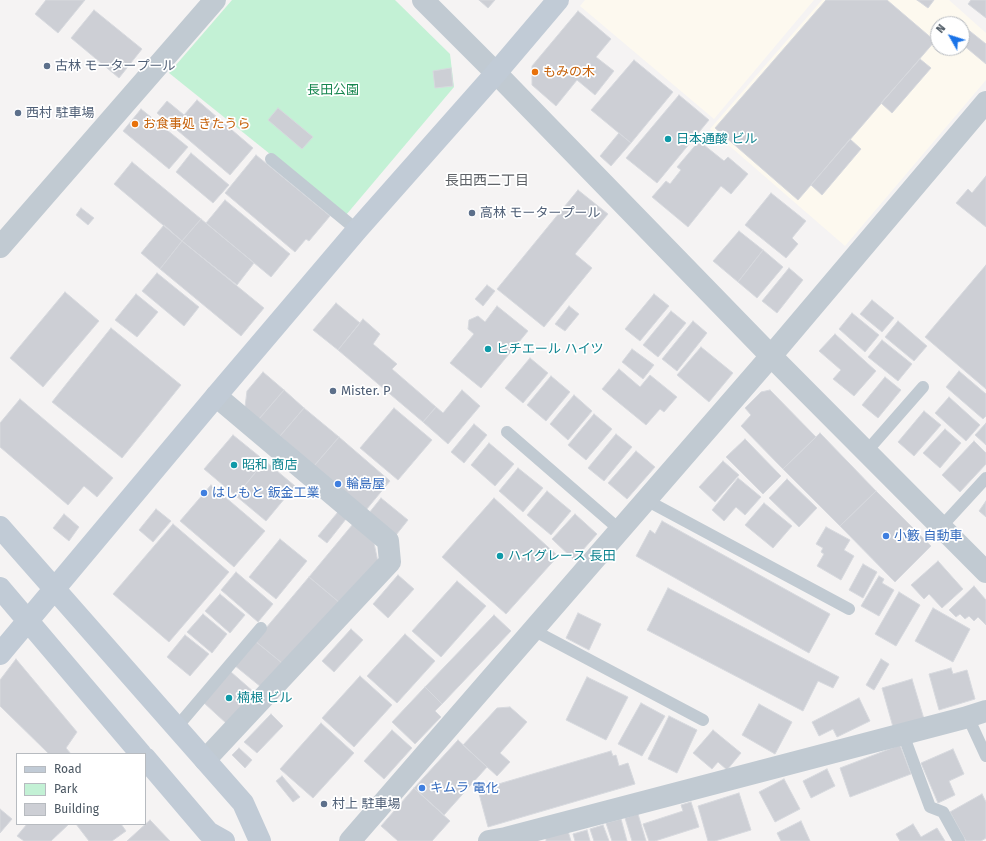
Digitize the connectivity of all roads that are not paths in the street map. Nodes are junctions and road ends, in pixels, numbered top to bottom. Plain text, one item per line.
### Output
1 (215, 0) edge
2 (423, 0) edge
3 (558, 0) edge
4 (496, 73) junction
5 (986, 102) edge
6 (271, 159) dead end
7 (357, 230) junction
8 (0, 247) edge
9 (771, 356) junction
10 (923, 387) dead end
11 (216, 396) junction
12 (507, 432) dead end
13 (866, 452) junction
14 (986, 478) edge
15 (646, 500) junction
16 (0, 527) edge
17 (941, 528) junction
18 (620, 530) junction
19 (986, 572) edge
20 (0, 588) edge
21 (54, 589) junction
22 (849, 609) dead end
23 (28, 620) junction
24 (261, 628) dead end
25 (533, 630) junction
26 (0, 654) edge
27 (977, 714) edge
28 (704, 720) dead end
29 (176, 728) junction
30 (904, 734) junction
31 (140, 753) edge
32 (986, 756) edge
33 (146, 759) edge
34 (205, 760) junction
35 (501, 840) edge
36 (224, 841) edge
37 (260, 841) edge
38 (350, 841) edge
39 (959, 841) edge

1 - 8 street
2 - 4 street
3 - 4 street
4 - 7 street
4 - 9 street
5 - 9 street
6 - 7 lane
7 - 11 street
9 - 13 street
9 - 15 street
10 - 13 lane
11 - 21 street
11 - 34 street
12 - 18 lane
13 - 17 street
14 - 17 lane
15 - 18 street
15 - 22 lane
16 - 21 street
17 - 19 street
18 - 25 street
20 - 23 street
21 - 23 street
21 - 29 street
23 - 26 street
23 - 31 street
24 - 29 lane
25 - 28 lane
25 - 38 street
27 - 30 street
27 - 32 lane
29 - 34 street
30 - 35 street
30 - 39 lane
33 - 36 street
34 - 37 street

